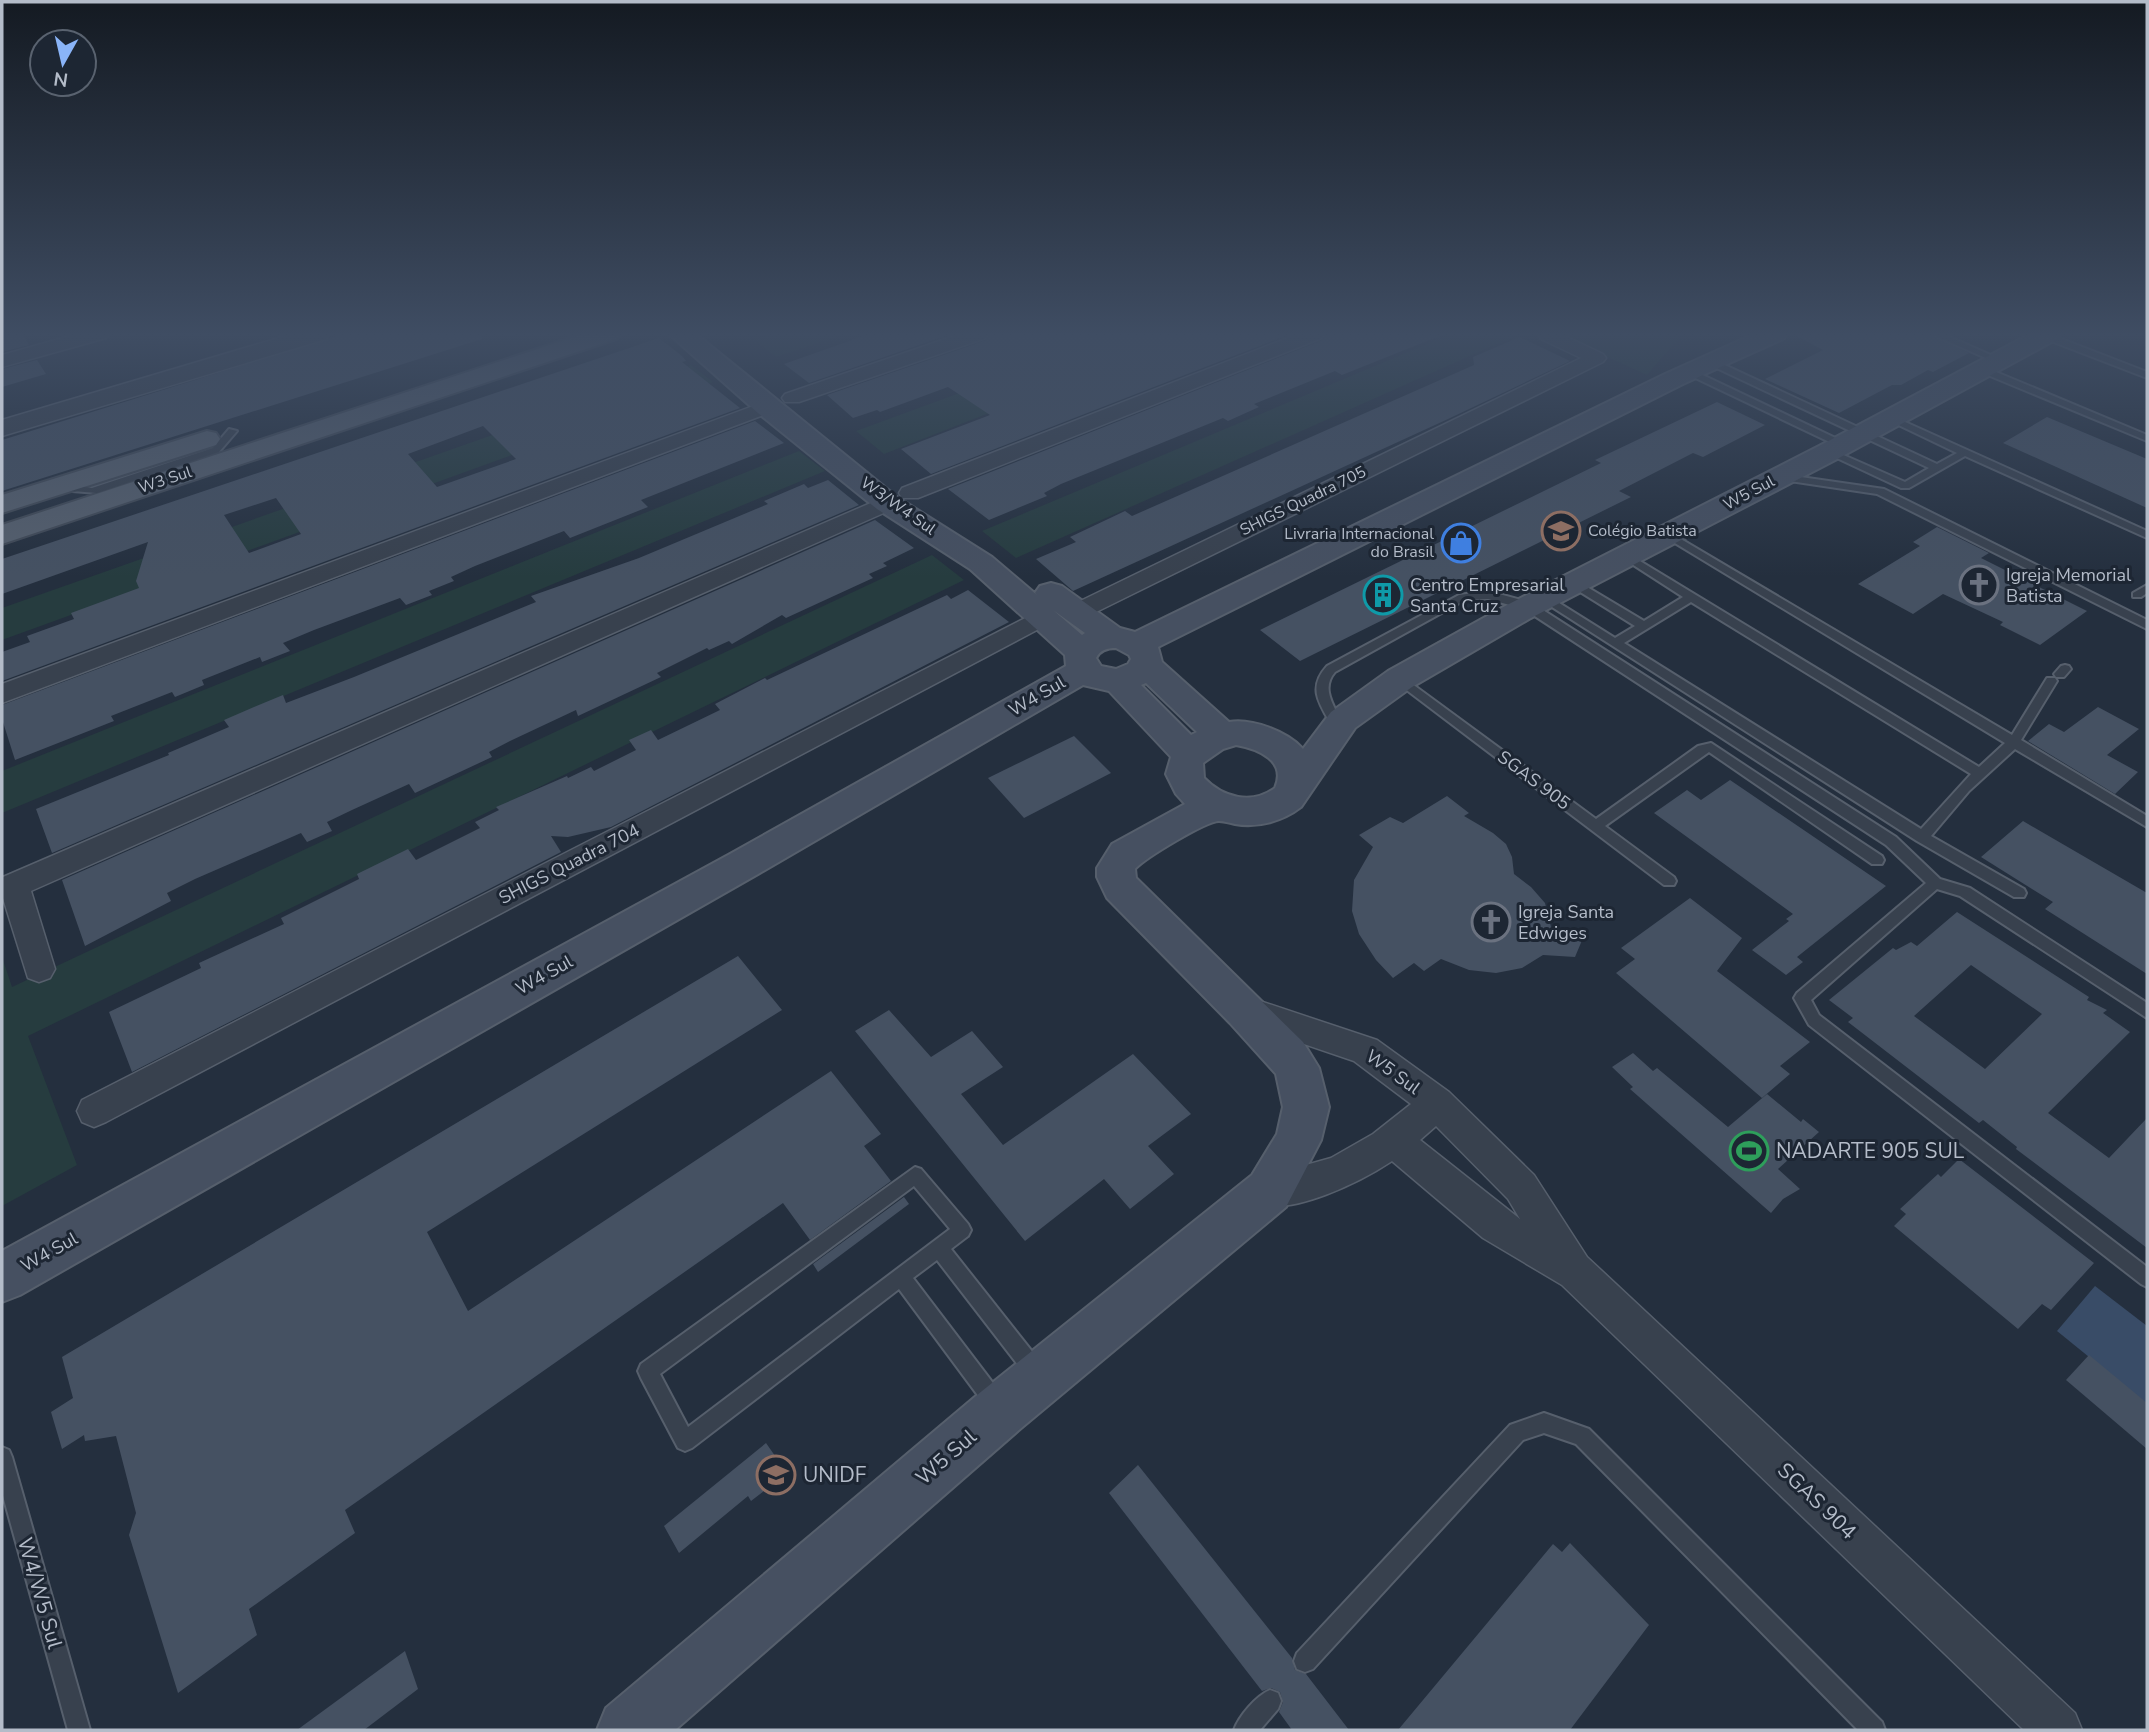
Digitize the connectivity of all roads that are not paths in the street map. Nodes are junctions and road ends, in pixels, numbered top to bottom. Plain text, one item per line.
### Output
1 (46, 415) edge
2 (327, 415) edge
3 (746, 415) edge
4 (780, 415) edge
5 (808, 415) edge
6 (1110, 415) edge
7 (1479, 415) edge
8 (1604, 415) edge
9 (1792, 415) edge
10 (1792, 415) edge
11 (1899, 415) edge
12 (2097, 415) edge
13 (1891, 419) junction
14 (295, 424) junction
15 (2, 428) edge
16 (2147, 438) edge
17 (1845, 443) junction
18 (841, 451) junction
19 (1966, 452) junction
20 (1937, 468) junction
21 (1779, 477) junction
22 (899, 498) junction
23 (2, 504) edge
24 (2, 535) edge
25 (1669, 535) junction
26 (2147, 535) edge
27 (1626, 556) junction
28 (993, 558) junction
29 (1573, 583) junction
30 (1691, 597) junction
31 (1536, 602) junction
32 (1075, 612) junction
33 (1043, 617) junction
34 (2147, 625) edge
35 (1644, 626) junction
36 (1617, 642) junction
37 (1113, 658) junction
38 (2059, 675) dead end
39 (1400, 679) junction
40 (2, 694) edge
41 (1339, 721) junction
42 (1221, 735) junction
43 (1267, 740) junction
44 (2013, 743) junction
45 (1189, 754) junction
46 (1980, 774) junction
47 (1295, 787) junction
48 (1214, 806) junction
49 (2147, 822) edge
50 (1595, 825) junction
51 (1922, 837) junction
52 (1877, 860) dead end
53 (1669, 881) dead end
54 (1934, 883) junction
55 (2019, 893) dead end
56 (39, 969) dead end
57 (1245, 1010) junction
58 (2147, 1011) edge
59 (1437, 1103) junction
60 (94, 1111) dead end
61 (1395, 1141) junction
62 (1269, 1191) junction
63 (939, 1248) junction
64 (3, 1270) edge
65 (1576, 1272) junction
66 (901, 1278) junction
67 (2147, 1278) edge
68 (1021, 1393) junction
69 (2, 1457) edge
70 (1305, 1661) dead end
71 (1270, 1701) dead end
72 (79, 1730) edge
73 (628, 1730) edge
74 (1245, 1730) edge
75 (1874, 1730) edge
76 (2058, 1730) edge

1 - 15 street
2 - 14 main road, W3 Sul
3 - 40 street
4 - 18 main road, W3/W4 Sul
5 - 18 main road, W3/W4 Sul
6 - 22 street
7 - 32 street, SHIGS Quadra 705
8 - 37 main road, W4 Sul
9 - 17 lane
10 - 17 lane
11 - 13 main road, W5 Sul
12 - 16 lane
13 - 17 main road, W5 Sul
13 - 19 lane
14 - 23 main road, W3 Sul
14 - 24 main road, W3 Sul
17 - 20 lane
17 - 20 lane
17 - 21 main road, W5 Sul
18 - 22 main road, W3/W4 Sul
19 - 20 lane
19 - 26 lane
21 - 25 main road, W5 Sul
21 - 34 lane
22 - 28 main road, W3/W4 Sul
22 - 56 street
25 - 27 main road, W5 Sul
25 - 44 lane
27 - 29 main road, W5 Sul
27 - 30 lane
28 - 32 main road, W3/W4 Sul
28 - 33 main road, W3/W4 Sul
29 - 31 main road, W5 Sul
29 - 35 lane
30 - 35 lane
30 - 46 lane
31 - 36 lane
31 - 39 main road, W5 Sul
31 - 41 lane
31 - 54 lane
32 - 37 main road, W3/W4 Sul
33 - 37 main road, W3/W4 Sul
33 - 60 street, SHIGS Quadra 704
35 - 36 lane
36 - 51 lane
37 - 42 main road
37 - 45 main road
37 - 64 main road, W4 Sul
38 - 44 lane
39 - 41 main road, W5 Sul
39 - 50 lane, SGAS 905
41 - 43 main road, W5 Sul
41 - 47 main road, W5 Sul
42 - 43 main road
42 - 45 main road
43 - 47 main road
44 - 46 lane
44 - 49 lane
45 - 48 main road
46 - 51 lane
47 - 48 main road
48 - 57 main road, W5 Sul
50 - 52 lane
50 - 53 lane, SGAS 905
51 - 55 lane
54 - 58 lane
54 - 67 lane
57 - 59 street, W5 Sul
57 - 62 main road, W5 Sul
59 - 61 street, W5 Sul
59 - 65 street, SGAS 904
61 - 62 street, W5 Sul
61 - 65 street, SGAS 904
62 - 68 main road, W5 Sul
63 - 66 lane
63 - 66 lane
63 - 68 lane
65 - 76 street, SGAS 904
66 - 68 lane
68 - 73 main road, W5 Sul
69 - 72 lane, W4/W5 Sul
70 - 75 lane
71 - 74 lane

